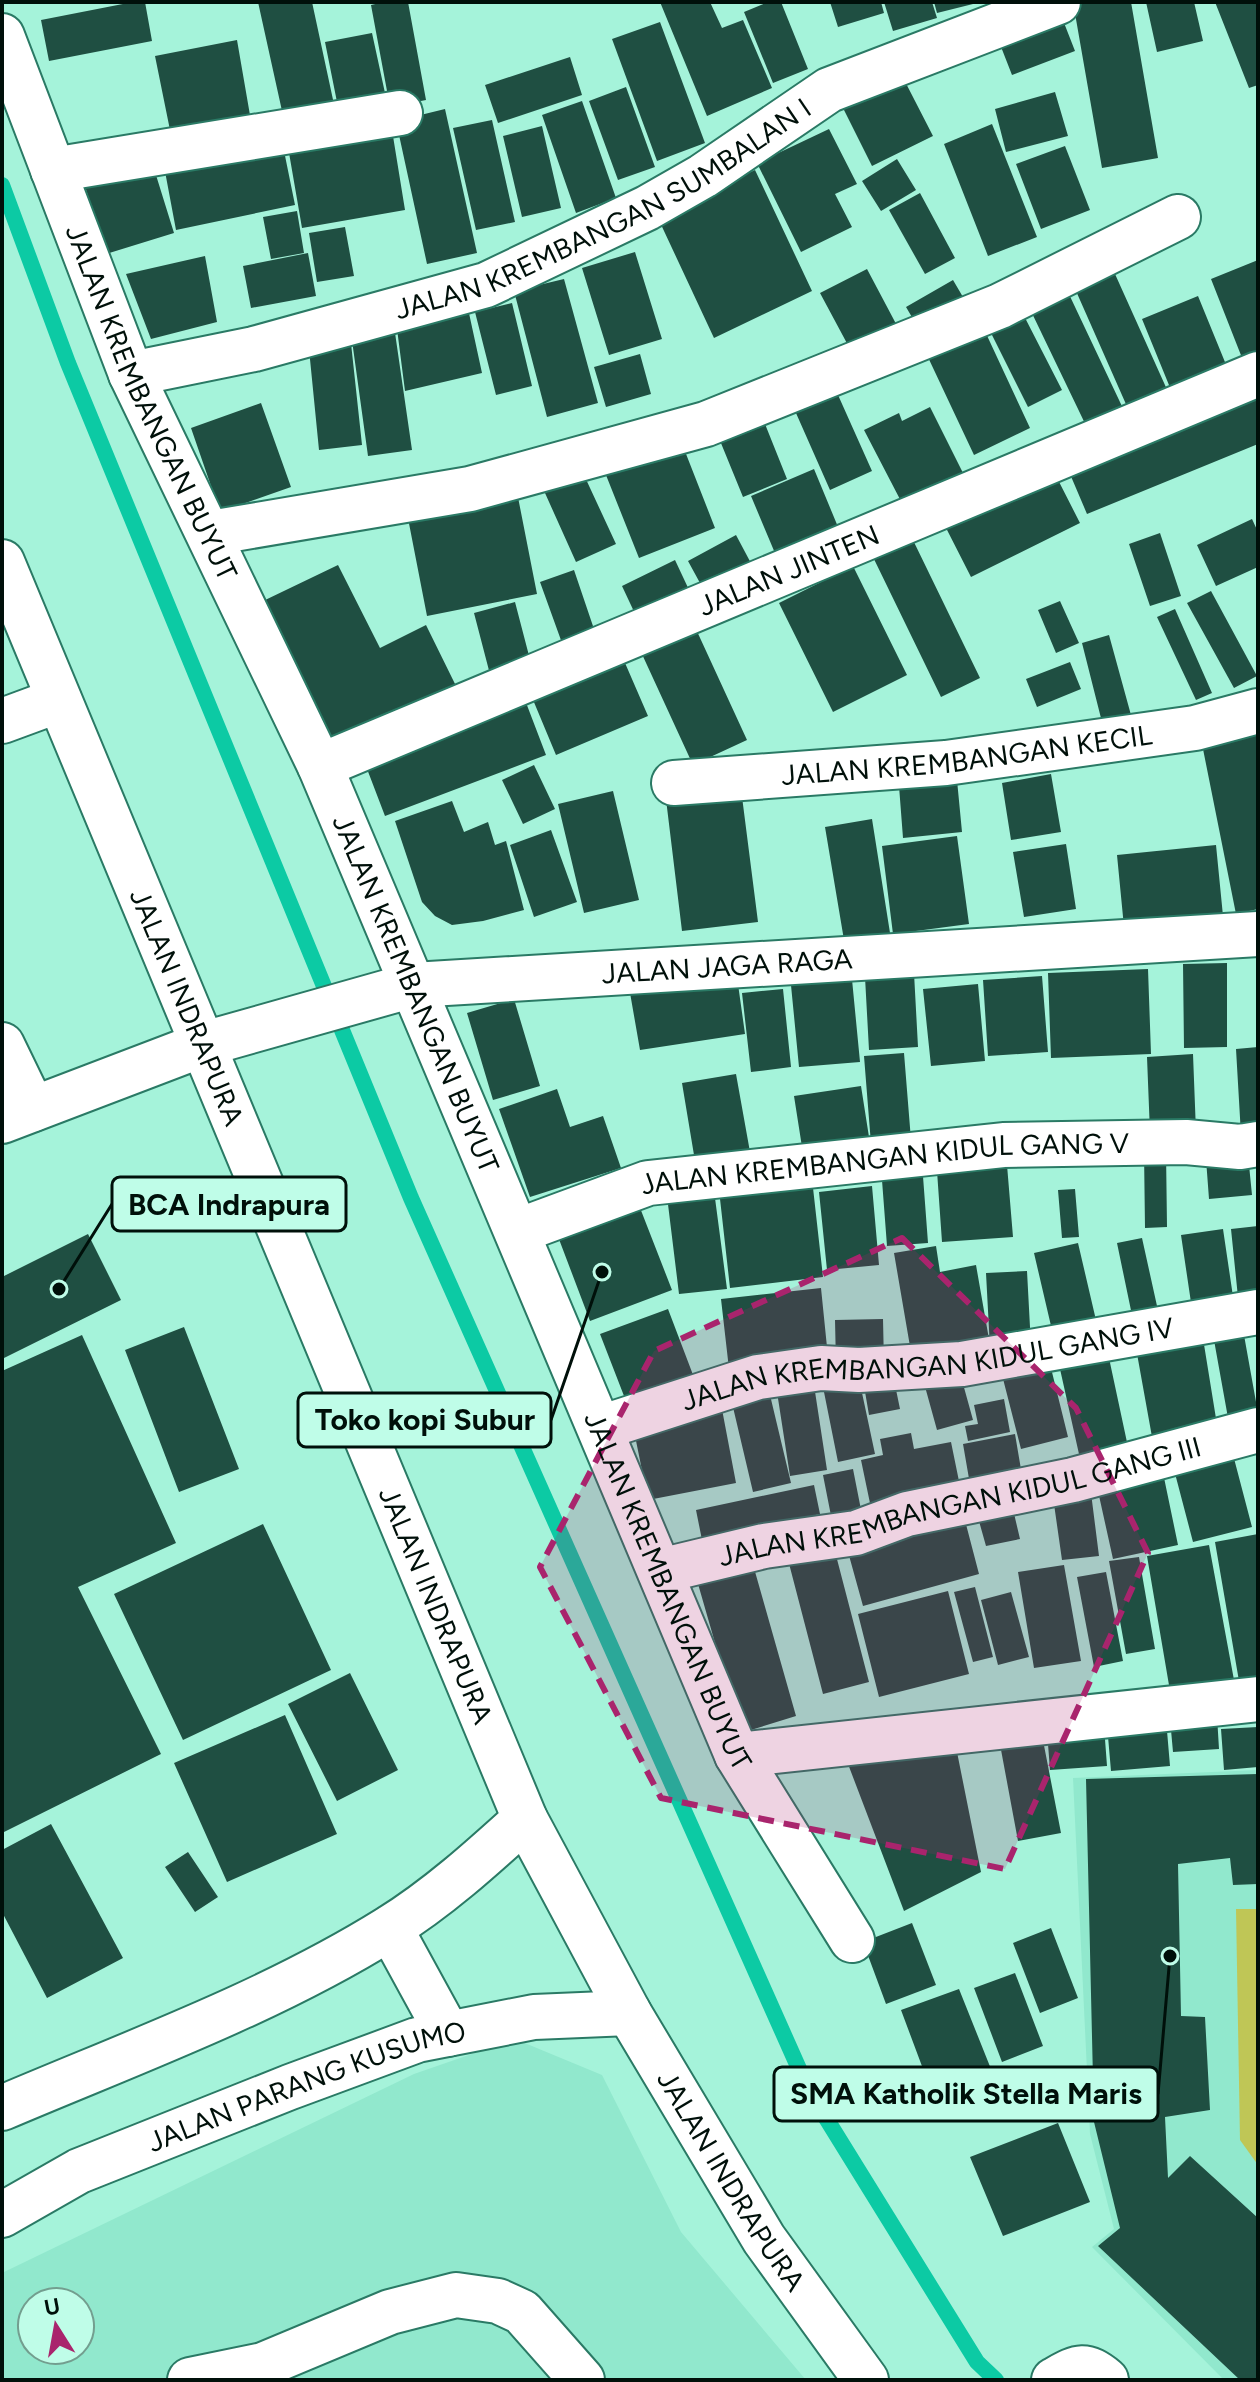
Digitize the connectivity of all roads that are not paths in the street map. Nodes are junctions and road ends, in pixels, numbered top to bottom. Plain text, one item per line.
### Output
1 (1058, 2) edge
2 (2, 36) edge
3 (400, 113) dead end
4 (53, 170) junction
5 (1178, 217) dead end
6 (131, 374) junction
7 (1258, 374) edge
8 (210, 533) junction
9 (2, 562) edge
10 (59, 700) junction
11 (1258, 711) edge
12 (2, 721) edge
13 (320, 766) junction
14 (674, 783) dead end
15 (1258, 934) edge
16 (393, 990) junction
17 (204, 1044) junction
18 (2, 1045) edge
19 (18, 1115) edge
20 (1258, 1144) edge
21 (518, 1231) junction
22 (1258, 1312) edge
23 (600, 1428) junction
24 (1258, 1430) edge
25 (660, 1571) junction
26 (1258, 1699) edge
27 (737, 1755) junction
28 (525, 1819) junction
29 (390, 1928) junction
30 (852, 1940) dead end
31 (629, 2013) junction
32 (448, 2034) junction
33 (2, 2108) edge
34 (2, 2215) edge
35 (190, 2380) edge
36 (582, 2380) edge
37 (866, 2380) edge
38 (1054, 2380) edge
39 (1106, 2380) edge

1 - 6 street, JALAN KREMBANGAN SUMBALAN I
2 - 4 street, JALAN KREMBANGAN BUYUT
3 - 4 street
4 - 6 street, JALAN KREMBANGAN BUYUT
5 - 8 street
6 - 8 street, JALAN KREMBANGAN BUYUT
7 - 13 street, JALAN JINTEN
8 - 13 street, JALAN KREMBANGAN BUYUT
9 - 10 street, JALAN INDRAPURA
10 - 12 street
10 - 17 street, JALAN INDRAPURA
11 - 14 street, JALAN KREMBANGAN KECIL
13 - 16 street, JALAN KREMBANGAN BUYUT
15 - 16 street, JALAN JAGA RAGA
16 - 17 street, JALAN JAGA RAGA
16 - 21 street, JALAN KREMBANGAN BUYUT
17 - 19 street, JALAN JAGA RAGA
17 - 28 street, JALAN INDRAPURA
18 - 19 street
20 - 21 street, JALAN KREMBANGAN KIDUL GANG V
21 - 23 street, JALAN KREMBANGAN BUYUT
22 - 23 street, JALAN KREMBANGAN KIDUL GANG IV
23 - 25 street, JALAN KREMBANGAN BUYUT
24 - 25 street, JALAN KREMBANGAN KIDUL GANG III
25 - 27 street, JALAN KREMBANGAN BUYUT
26 - 27 street
27 - 30 street, JALAN KREMBANGAN BUYUT
28 - 29 street
28 - 31 street, JALAN INDRAPURA
29 - 32 street
29 - 33 street
31 - 32 street, JALAN PARANG KUSUMO
31 - 37 street, JALAN INDRAPURA
32 - 34 street, JALAN PARANG KUSUMO
35 - 36 street
38 - 39 street

